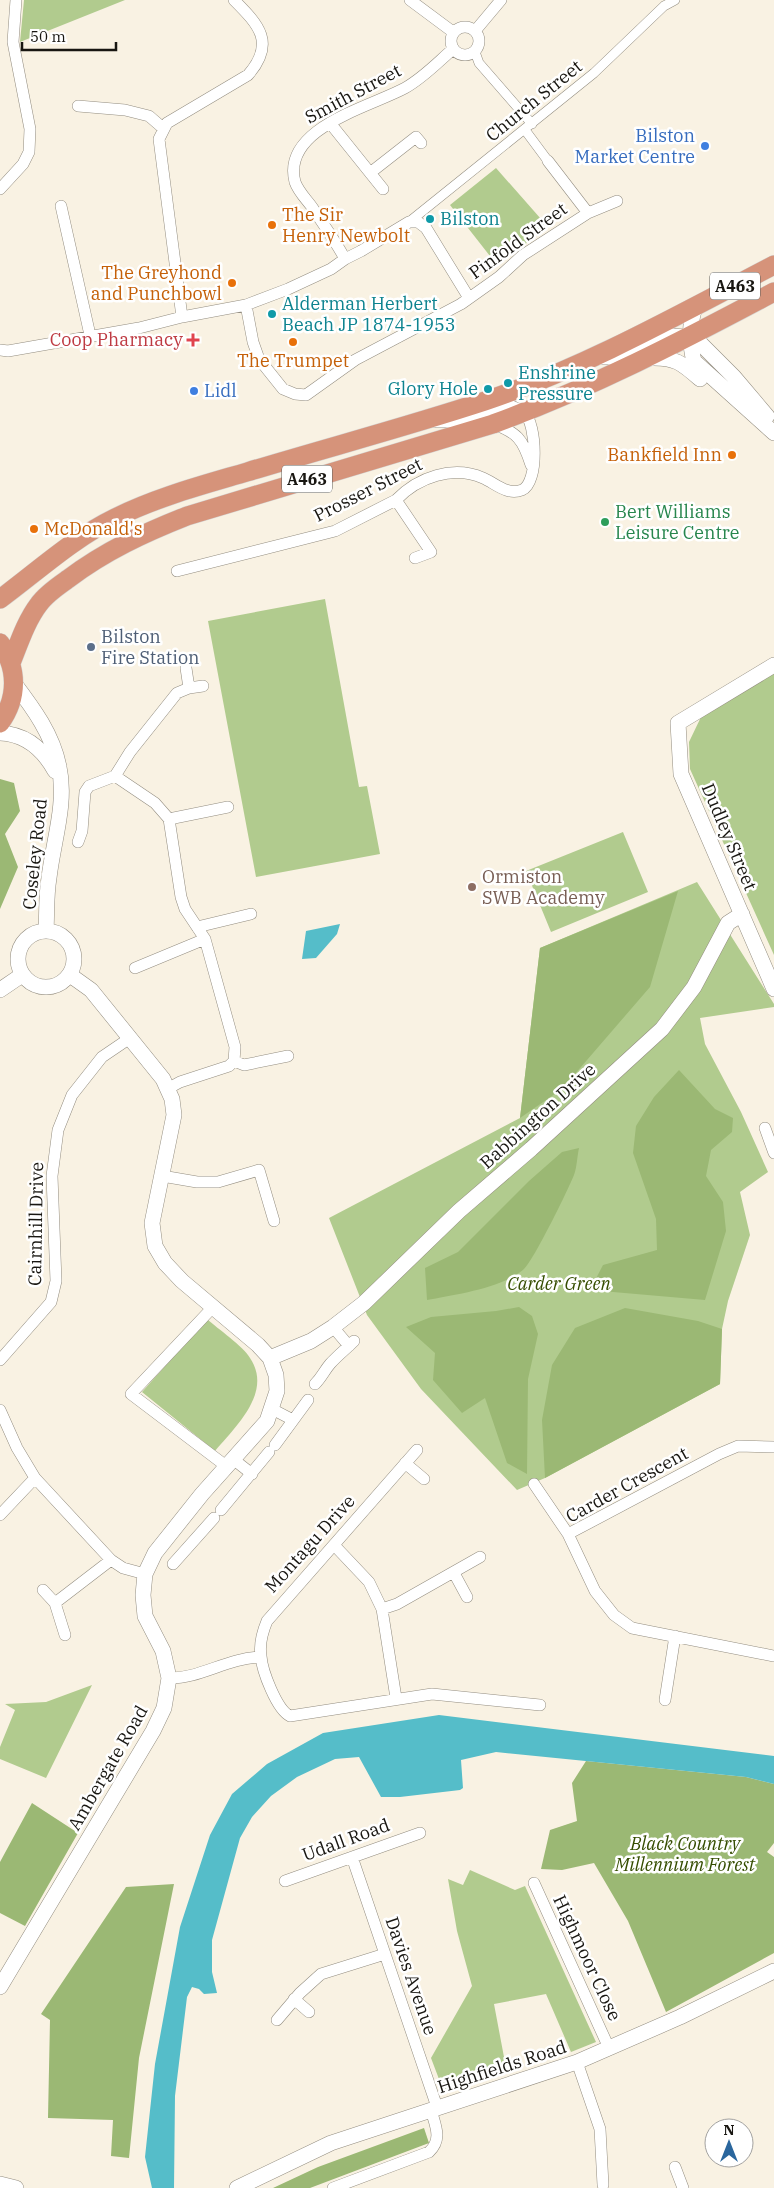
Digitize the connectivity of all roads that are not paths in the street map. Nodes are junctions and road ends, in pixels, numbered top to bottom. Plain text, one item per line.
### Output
1 (16, 0) edge
2 (234, 0) edge
3 (410, 0) edge
4 (501, 0) edge
5 (674, 0) edge
6 (475, 31) junction
7 (453, 32) junction
8 (453, 49) junction
9 (475, 52) junction
10 (78, 106) dead end
11 (330, 123) junction
12 (529, 127) junction
13 (164, 129) junction
14 (421, 143) dead end
15 (548, 161) joint
16 (370, 173) junction
17 (0, 189) edge
18 (383, 189) dead end
19 (617, 201) dead end
20 (61, 206) dead end
21 (588, 213) junction
22 (409, 222) junction
23 (345, 259) junction
24 (774, 265) edge
25 (774, 292) edge
26 (469, 298) junction
27 (246, 305) junction
28 (696, 306) junction
29 (182, 317) junction
30 (90, 335) junction
31 (692, 335) junction
32 (3, 352) edge
33 (650, 358) junction
34 (586, 360) junction
35 (524, 412) junction
36 (463, 413) junction
37 (493, 424) junction
38 (774, 425) edge
39 (774, 435) edge
40 (532, 469) junction
41 (396, 500) junction
42 (415, 558) dead end
43 (177, 571) dead end
44 (31, 574) junction
45 (0, 582) edge
46 (0, 599) edge
47 (0, 643) edge
48 (11, 663) junction
49 (774, 666) edge
50 (186, 668) dead end
51 (14, 683) junction
52 (203, 686) dead end
53 (189, 688) junction
54 (0, 723) edge
55 (0, 733) edge
56 (115, 776) junction
57 (60, 781) junction
58 (228, 807) dead end
59 (169, 819) junction
60 (78, 842) dead end
61 (251, 914) dead end
62 (742, 914) junction
63 (197, 927) junction
64 (46, 931) junction
65 (205, 939) junction
66 (135, 968) dead end
67 (22, 975) junction
68 (70, 975) junction
69 (774, 989) edge
70 (0, 990) edge
71 (130, 1038) junction
72 (288, 1056) dead end
73 (234, 1061) junction
74 (168, 1088) junction
75 (765, 1128) dead end
76 (773, 1145) edge
77 (162, 1176) junction
78 (274, 1221) dead end
79 (214, 1306) junction
80 (333, 1327) junction
81 (270, 1358) junction
82 (0, 1360) edge
83 (315, 1384) dead end
84 (308, 1400) dead end
85 (272, 1409) junction
86 (0, 1410) edge
87 (293, 1420) junction
88 (774, 1447) edge
89 (417, 1450) dead end
90 (230, 1463) junction
91 (405, 1463) junction
92 (252, 1474) junction
93 (35, 1478) junction
94 (424, 1479) dead end
95 (534, 1484) dead end
96 (0, 1515) edge
97 (175, 1528) junction
98 (568, 1534) junction
99 (192, 1542) junction
100 (334, 1545) junction
101 (480, 1557) dead end
102 (110, 1560) junction
103 (173, 1564) dead end
104 (454, 1573) junction
105 (145, 1574) junction
106 (43, 1590) dead end
107 (467, 1597) dead end
108 (55, 1603) junction
109 (382, 1609) junction
110 (65, 1635) dead end
111 (674, 1636) junction
112 (774, 1656) edge
113 (260, 1657) junction
114 (168, 1678) junction
115 (396, 1698) junction
116 (665, 1700) dead end
117 (540, 1706) dead end
118 (420, 1833) dead end
119 (352, 1857) junction
120 (285, 1881) dead end
121 (534, 1883) dead end
122 (385, 1954) junction
123 (774, 1971) edge
124 (0, 1987) edge
125 (294, 2000) junction
126 (309, 2012) dead end
127 (277, 2020) dead end
128 (609, 2048) junction
129 (577, 2062) junction
130 (434, 2108) junction
131 (675, 2168) dead end
132 (0, 2184) edge
133 (602, 2185) dead end
134 (16, 2188) edge
135 (237, 2188) edge
136 (333, 2188) edge
137 (683, 2188) edge

1 - 17 street
2 - 13 street
3 - 7 street
4 - 6 street
5 - 12 street, Church Street
6 - 7 street
6 - 9 street
7 - 8 street
8 - 9 street
8 - 11 street, Smith Street
9 - 12 street, Pinfold Street
10 - 13 street
11 - 16 street
11 - 23 street, Smith Street
12 - 15 street, Pinfold Street
12 - 22 street, Church Street
13 - 29 street
14 - 16 street
15 - 21 street, Pinfold Street
16 - 18 street
19 - 21 street, Pinfold Street
20 - 30 street
21 - 26 street, Pinfold Street
22 - 23 street
22 - 26 street
23 - 27 street
24 - 28 highway, A463
25 - 31 highway, A463
26 - 27 street, Pinfold Street
27 - 29 street
28 - 31 street
28 - 34 highway, A463
29 - 30 street
30 - 32 street
31 - 33 highway, A463
31 - 34 street
31 - 38 street
31 - 39 street
33 - 35 highway, A463
33 - 39 street
34 - 36 highway, A463
35 - 36 street
35 - 37 highway, A463
35 - 40 street
36 - 37 street
36 - 44 highway, A463
37 - 40 street
37 - 48 highway, A463
40 - 41 street, Prosser Street
41 - 42 street
41 - 43 street, Prosser Street
44 - 45 highway
44 - 46 highway, A463
47 - 48 highway
48 - 51 highway
49 - 62 street, Dudley Street
50 - 53 street
51 - 54 highway
51 - 57 street, Coseley Road
52 - 53 street
53 - 56 street
55 - 57 street, Coseley Road
56 - 59 street
56 - 60 street
57 - 64 street, Coseley Road
58 - 59 street
59 - 63 street
61 - 63 street
62 - 69 street, Dudley Street
62 - 80 street, Babbington Drive
63 - 65 street
64 - 67 street
64 - 68 street
65 - 66 street
65 - 73 street
67 - 68 street
67 - 70 street
68 - 71 street, Ambergate Road
71 - 74 street, Ambergate Road
71 - 82 street, Cairnhill Drive
72 - 73 street
73 - 74 street
74 - 77 street, Ambergate Road
75 - 76 street
77 - 78 street
77 - 79 street, Ambergate Road
79 - 81 street, Ambergate Road
79 - 90 street
80 - 81 street, Babbington Drive
80 - 83 street
81 - 85 street, Ambergate Road
84 - 87 street
85 - 87 street
85 - 90 street, Ambergate Road
86 - 93 street
87 - 92 street
88 - 98 street, Carder Crescent
89 - 91 street, Montagu Drive
90 - 92 street
90 - 97 street, Ambergate Road
91 - 94 street
91 - 100 street, Montagu Drive
92 - 99 street
93 - 96 street
93 - 102 street
95 - 98 street
97 - 99 street
97 - 105 street, Ambergate Road
98 - 111 street, Carder Crescent
99 - 103 street
100 - 109 street
100 - 113 street, Montagu Drive
101 - 104 street
102 - 105 street
102 - 108 street
104 - 107 street
104 - 109 street
105 - 114 street, Ambergate Road
106 - 108 street
108 - 110 street
109 - 115 street
111 - 112 street, Carder Crescent
111 - 116 street
113 - 114 street
113 - 115 street, Montagu Drive
114 - 124 street, Ambergate Road
115 - 117 street, Montagu Drive
118 - 119 street, Udall Road
119 - 120 street, Udall Road
119 - 122 street, Davies Avenue
121 - 128 street, Highmoor Close
122 - 125 street
122 - 130 street, Davies Avenue
123 - 128 street, Highfields Road
125 - 126 street
125 - 127 street
128 - 129 street, Highfields Road
129 - 130 street, Highfields Road
129 - 133 street
130 - 135 street, Highfields Road
130 - 136 street, Davies Avenue
131 - 137 street
132 - 134 street

